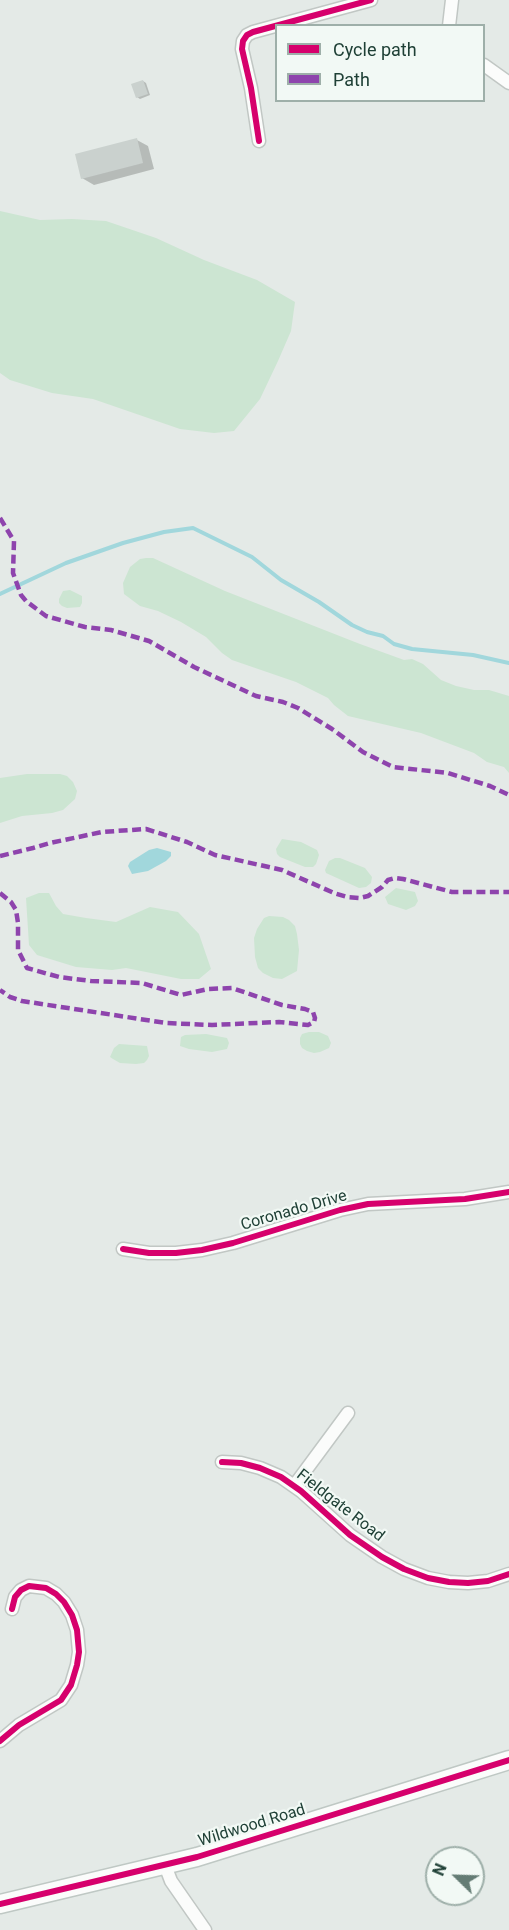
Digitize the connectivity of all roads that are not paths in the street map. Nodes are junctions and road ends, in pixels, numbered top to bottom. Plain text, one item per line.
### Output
1 (371, 0) edge
2 (452, 0) edge
3 (282, 24) edge
4 (449, 24) edge
5 (275, 26) edge
6 (485, 65) edge
7 (509, 83) edge
8 (259, 141) dead end
9 (509, 1192) edge
10 (123, 1249) dead end
11 (348, 1413) dead end
12 (222, 1462) dead end
13 (294, 1486) junction
14 (509, 1574) edge
15 (12, 1609) dead end
16 (0, 1741) edge
17 (509, 1760) edge
18 (165, 1865) junction
19 (0, 1904) edge
20 (205, 1930) edge

1 - 3 street
2 - 4 street
5 - 8 street
6 - 7 street
9 - 10 street, Coronado Drive
11 - 13 street
12 - 13 street, Fieldgate Road
13 - 14 street, Fieldgate Road
15 - 16 street
17 - 18 street, Wildwood Road
18 - 19 street, Wildwood Road
18 - 20 street

